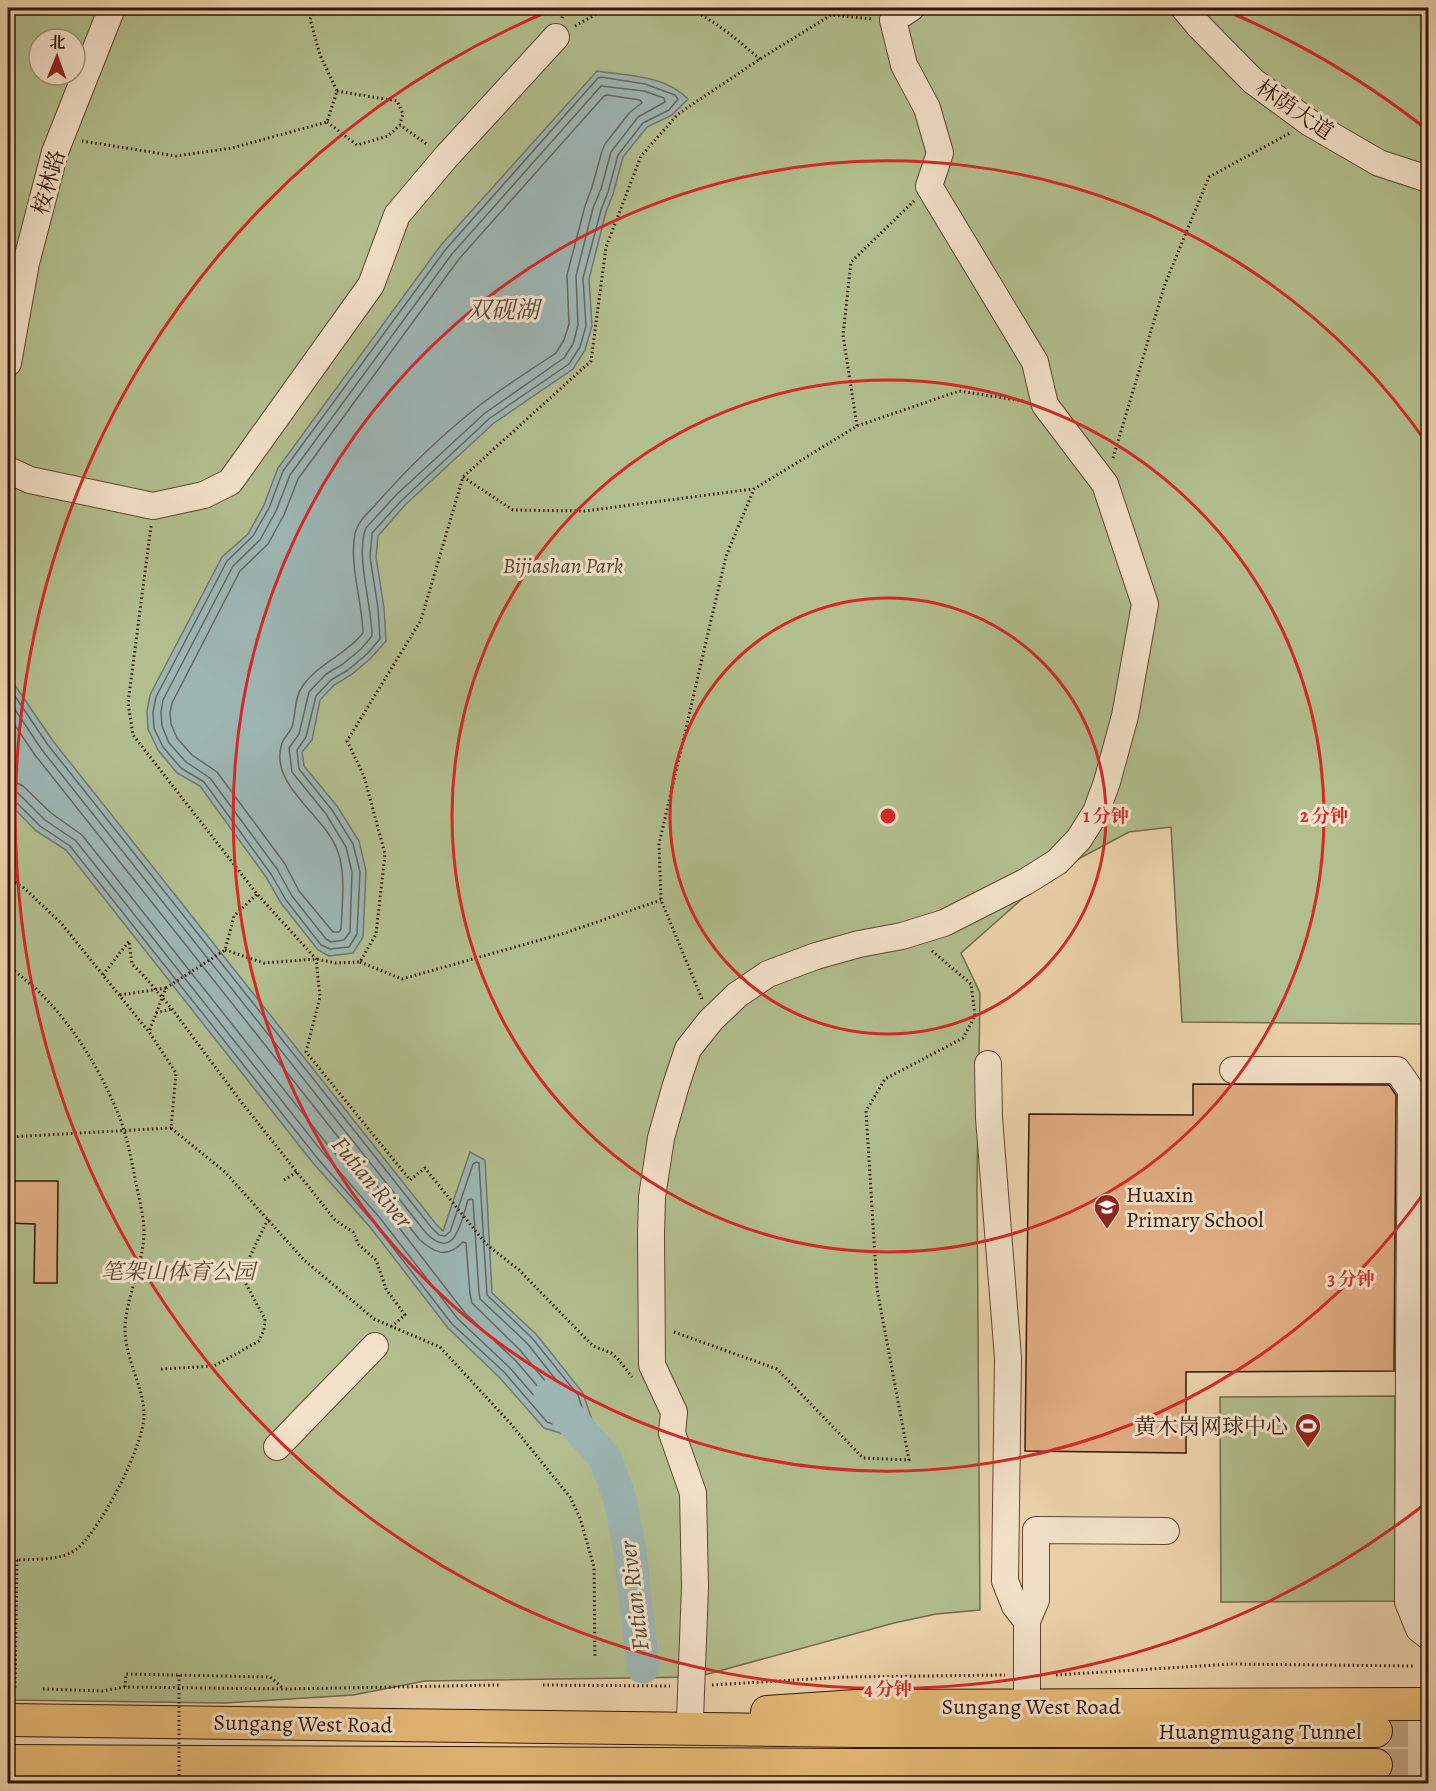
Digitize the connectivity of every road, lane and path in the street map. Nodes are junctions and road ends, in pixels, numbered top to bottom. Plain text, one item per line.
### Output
1 (112, 8) edge
2 (316, 8) edge
3 (607, 8) edge
4 (680, 8) edge
5 (1185, 8) edge
6 (902, 14) edge
7 (556, 37) joint
8 (760, 59) junction
9 (338, 91) junction
10 (327, 122) junction
11 (1311, 123) junction
12 (400, 124) junction
13 (60, 138) junction
14 (446, 157) junction
15 (1428, 180) edge
16 (929, 186) junction
17 (8, 363) edge
18 (1046, 405) junction
19 (856, 426) junction
20 (8, 470) edge
21 (463, 477) junction
22 (1105, 484) junction
23 (754, 489) junction
24 (153, 506) junction
25 (8, 877) edge
26 (257, 894) junction
27 (661, 900) junction
28 (911, 933) junction
29 (225, 950) junction
30 (316, 959) junction
31 (360, 962) junction
32 (8, 965) edge
33 (104, 975) junction
34 (165, 988) junction
35 (120, 995) junction
36 (172, 1009) junction
37 (156, 1013) junction
38 (711, 1020) junction
39 (149, 1032) junction
40 (988, 1064) dead end
41 (1233, 1070) dead end
42 (171, 1128) junction
43 (124, 1131) junction
44 (8, 1137) edge
45 (297, 1172) junction
46 (284, 1180) dead end
47 (268, 1219) junction
48 (405, 1316) dead end
49 (652, 1325) junction
50 (375, 1346) dead end
51 (160, 1369) dead end
52 (633, 1378) dead end
53 (277, 1447) dead end
54 (1166, 1531) dead end
55 (8, 1559) edge
56 (17, 1560) junction
57 (1027, 1621) junction
58 (1428, 1636) edge
59 (595, 1658) dead end
60 (1413, 1666) dead end
61 (179, 1675) junction
62 (1056, 1675) dead end
63 (1007, 1676) dead end
64 (499, 1685) dead end
65 (543, 1685) dead end
66 (707, 1685) dead end
67 (676, 1686) dead end
68 (125, 1687) junction
69 (15, 1688) dead end
70 (43, 1689) dead end
71 (285, 1689) junction
72 (1428, 1704) edge
73 (1027, 1706) junction
74 (690, 1719) junction
75 (8, 1720) edge
76 (474, 1725) junction
77 (599, 1728) junction
78 (856, 1731) joint
79 (1376, 1731) tunnel mouth
80 (8, 1761) edge
81 (472, 1763) junction
82 (599, 1764) junction
83 (856, 1765) joint
84 (1376, 1765) tunnel mouth
85 (522, 1774) edge
86 (179, 1784) edge
87 (759, 1784) edge

1 - 13 lane, 桉林路
2 - 9 path
3 - 7 path
4 - 8 path
5 - 11 lane, 林荫大道
6 - 8 path
6 - 16 lane
7 - 14 lane
8 - 21 path
9 - 10 path
9 - 12 path
10 - 12 path
10 - 13 path
11 - 15 lane, 林荫大道
11 - 22 path
12 - 14 path
13 - 17 lane, 桉林路
14 - 24 lane
16 - 18 lane
16 - 19 path
18 - 19 path
18 - 22 lane
19 - 23 path
20 - 24 lane
21 - 23 path
21 - 31 path
22 - 28 lane
23 - 27 path
24 - 26 path
25 - 33 path
26 - 29 path
26 - 30 path
27 - 31 path
27 - 38 path
28 - 38 lane
28 - 49 path
29 - 30 path
29 - 34 path
30 - 31 path
30 - 52 path
32 - 43 path
33 - 35 path
33 - 36 path
34 - 35 path, bridge
34 - 37 path, bridge
35 - 39 path
36 - 37 path
36 - 45 path
37 - 39 path, bridge
38 - 49 lane
39 - 42 path
40 - 57 lane
41 - 58 lane
42 - 43 path
42 - 47 path
43 - 44 path
43 - 56 path
45 - 46 path
45 - 48 path
47 - 51 path
47 - 59 path
49 - 74 lane
50 - 53 lane
54 - 57 lane
55 - 56 path
56 - 69 path
57 - 73 lane
60 - 62 path
61 - 68 path
61 - 71 path
61 - 86 path, bridge
63 - 66 path
64 - 71 path
65 - 67 path
68 - 70 path
68 - 71 path
72 - 73 main road, Sungang West Road
73 - 74 main road, Sungang West Road
74 - 77 main road, Sungang West Road
75 - 76 main road, Sungang West Road
76 - 77 main road, Sungang West Road
76 - 81 main road
77 - 78 main road, Sungang West Road
78 - 79 main road, Huangmugang Tunnel
80 - 81 main road, Sungang West Road
81 - 85 main road, Sungang West Road
82 - 83 main road, Sungang West Road
82 - 85 main road, Sungang West Road
82 - 87 main road, Sungang West Road
83 - 84 main road, Huangmugang Tunnel

